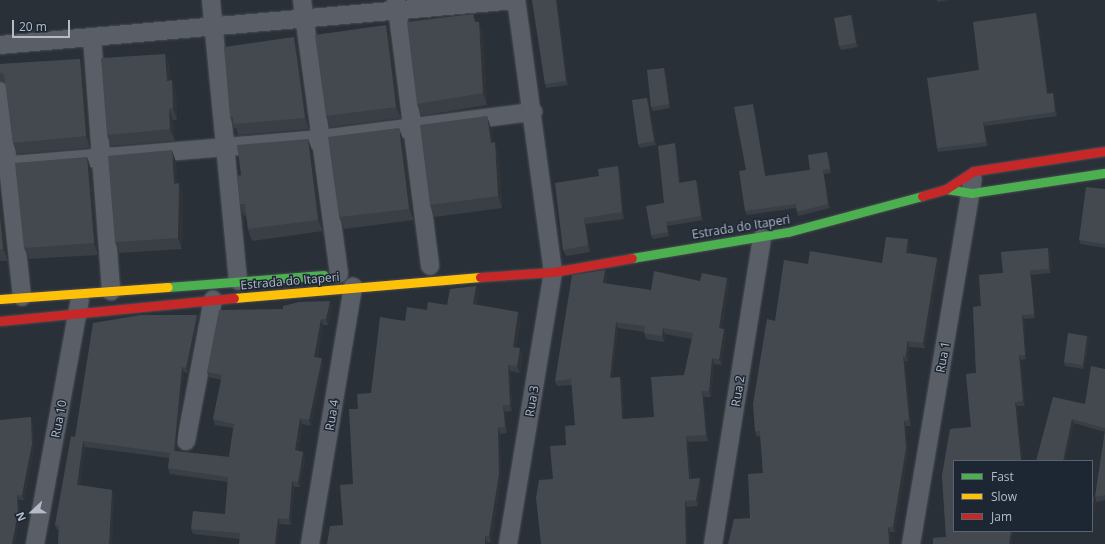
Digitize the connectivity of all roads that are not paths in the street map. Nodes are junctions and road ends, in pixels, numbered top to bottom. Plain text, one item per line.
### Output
1 (211, 0) edge
2 (302, 0) edge
3 (516, 0) edge
4 (396, 5) edge
5 (304, 18) junction
6 (215, 26) junction
7 (92, 37) junction
8 (0, 45) edge
9 (0, 91) edge
10 (533, 112) junction
11 (411, 126) junction
12 (321, 139) junction
13 (226, 147) junction
14 (1105, 150) edge
15 (101, 158) junction
16 (4, 166) edge
17 (974, 171) junction
18 (1105, 173) edge
19 (946, 188) junction
20 (972, 193) junction
21 (762, 238) junction
22 (548, 262) junction
23 (582, 265) junction
24 (430, 266) dead end
25 (346, 278) junction
26 (238, 281) junction
27 (111, 291) junction
28 (81, 293) junction
29 (22, 297) junction
30 (0, 299) edge
31 (213, 300) junction
32 (79, 312) junction
33 (0, 321) edge
34 (186, 441) dead end
35 (36, 544) edge
36 (310, 544) edge
37 (508, 544) edge
38 (714, 544) edge
39 (912, 544) edge

1 - 6 street
2 - 5 street, Rua 4
3 - 4 street
3 - 10 street, Rua 3
4 - 5 street
4 - 11 street
5 - 6 street
5 - 12 street, Rua 4
6 - 7 street
6 - 13 street
7 - 8 street
7 - 15 street
9 - 16 street
10 - 11 street
10 - 22 street, Rua 3
11 - 12 street
11 - 24 street
12 - 13 street
12 - 25 street, Rua 4
13 - 15 street
13 - 26 street
14 - 17 street, Estrada do Itaperi
15 - 16 street
15 - 27 street
16 - 29 street
17 - 19 street, Estrada do Itaperi
17 - 20 street, Rua 1
18 - 20 street, Estrada do Itaperi
19 - 20 street, Estrada do Itaperi
19 - 21 street, Estrada do Itaperi
20 - 39 street, Rua 1
21 - 23 street, Estrada do Itaperi
21 - 38 street, Rua 2
22 - 23 street, Estrada do Itaperi
22 - 23 street, Estrada do Itaperi
22 - 25 street, Estrada do Itaperi
22 - 37 street, Rua 3
25 - 26 street, Estrada do Itaperi
25 - 31 street, Estrada do Itaperi
25 - 36 street, Rua 4
26 - 27 street, Estrada do Itaperi
27 - 28 street, Estrada do Itaperi
28 - 29 street, Estrada do Itaperi
28 - 32 street, Rua 10
29 - 30 street, Estrada do Itaperi
31 - 32 street, Estrada do Itaperi
31 - 34 street
32 - 33 street, Estrada do Itaperi
32 - 35 street, Rua 10

